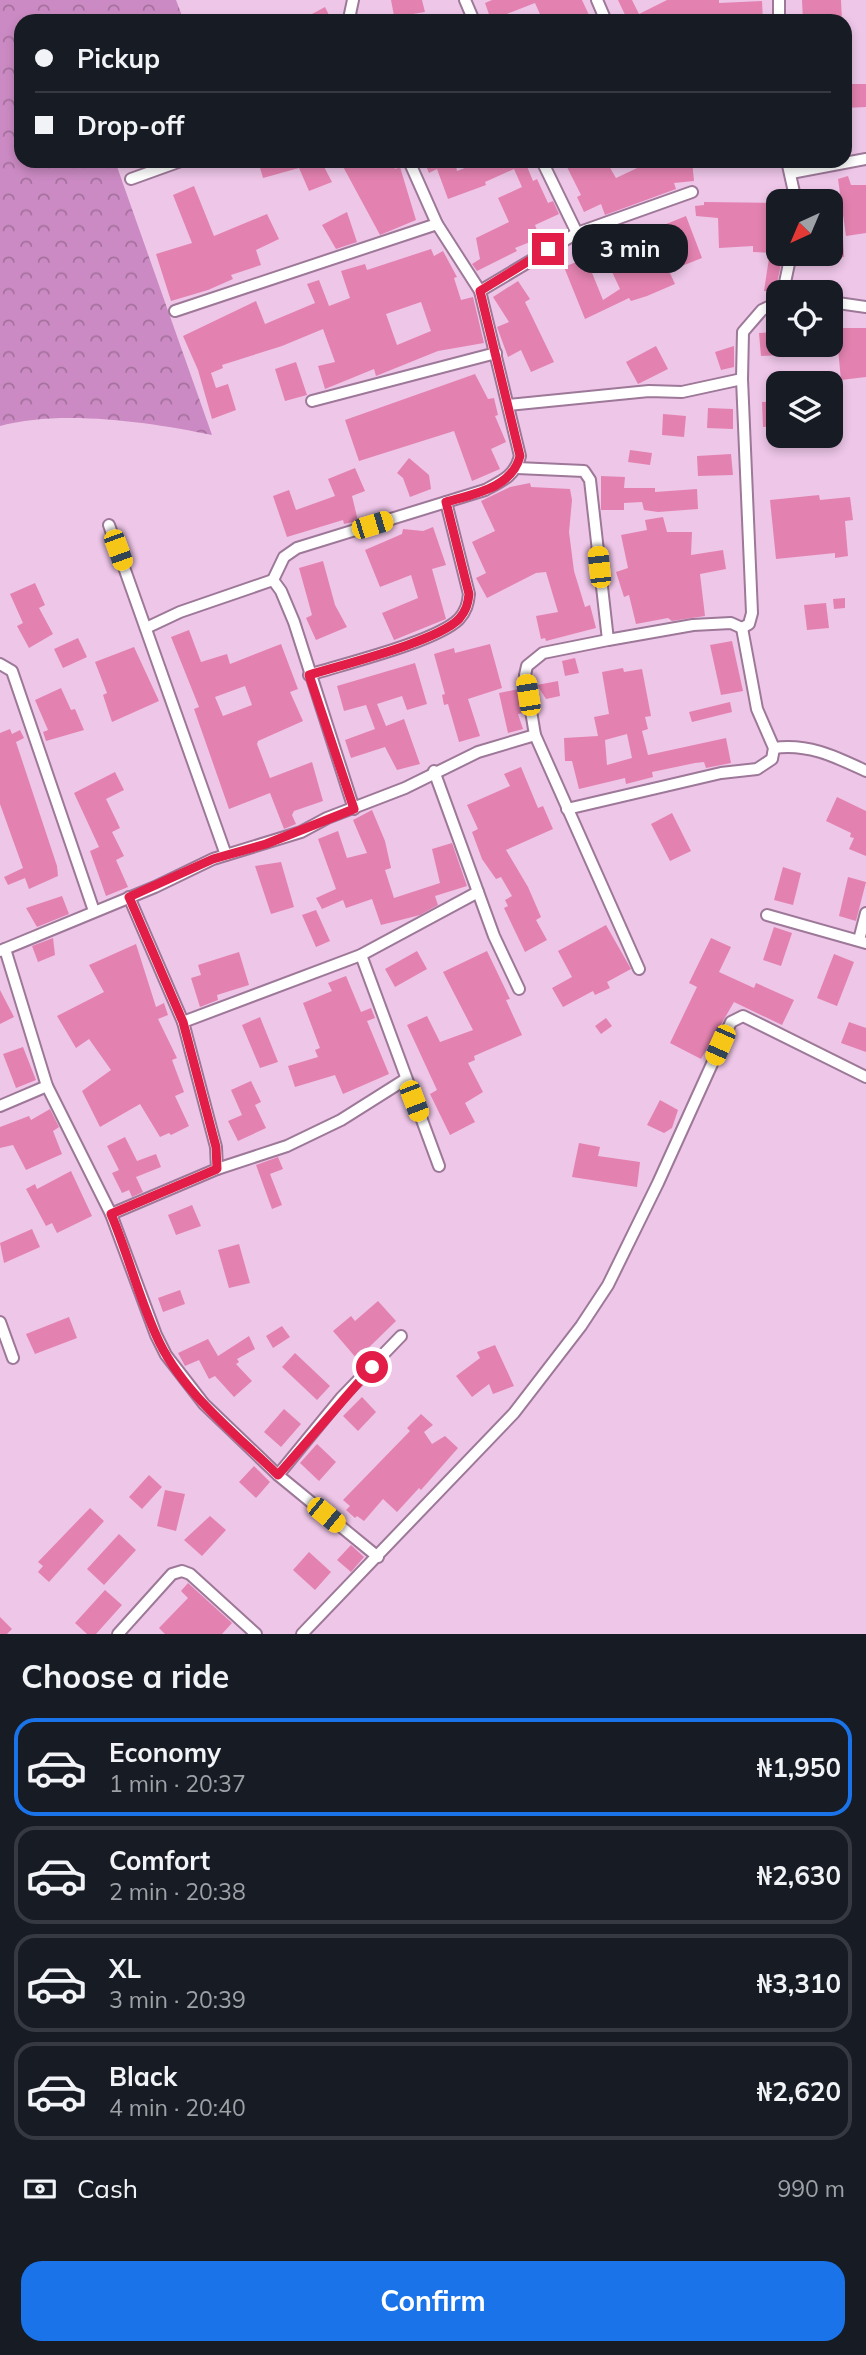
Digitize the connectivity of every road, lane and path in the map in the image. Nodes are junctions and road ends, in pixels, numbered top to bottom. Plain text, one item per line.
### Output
1 (162, 168) edge
2 (411, 168) edge
3 (545, 168) edge
4 (790, 168) edge
5 (818, 168) edge
6 (791, 173) junction
7 (131, 179) dead end
8 (794, 189) edge
9 (692, 192) dead end
10 (438, 224) junction
11 (577, 233) junction
12 (480, 291) junction
13 (843, 304) edge
14 (866, 307) edge
15 (766, 308) edge
16 (175, 311) dead end
17 (496, 353) junction
18 (742, 379) junction
19 (312, 401) dead end
20 (508, 405) junction
21 (517, 468) junction
22 (446, 502) junction
23 (109, 525) dead end
24 (272, 580) junction
25 (146, 628) junction
26 (742, 628) junction
27 (608, 640) junction
28 (0, 664) edge
29 (309, 675) junction
30 (535, 735) junction
31 (774, 748) junction
32 (434, 771) junction
33 (866, 771) edge
34 (354, 809) junction
35 (567, 809) junction
36 (226, 855) junction
37 (478, 892) junction
38 (129, 897) junction
39 (94, 911) junction
40 (866, 913) edge
41 (767, 915) dead end
42 (862, 942) edge
43 (3, 950) edge
44 (361, 955) junction
45 (639, 969) dead end
46 (519, 989) dead end
47 (183, 1022) junction
48 (866, 1077) edge
49 (406, 1080) junction
50 (47, 1086) junction
51 (0, 1106) edge
52 (439, 1167) dead end
53 (217, 1169) junction
54 (111, 1214) junction
55 (0, 1322) edge
56 (401, 1336) dead end
57 (13, 1358) dead end
58 (278, 1475) junction
59 (378, 1557) junction
60 (118, 1634) edge
61 (256, 1634) edge
62 (302, 1634) edge

1 - 7 street
2 - 10 street
3 - 11 street
4 - 6 street
5 - 6 street
6 - 8 street
9 - 11 street
10 - 12 street
10 - 16 street
11 - 12 street
12 - 17 street
13 - 14 street
15 - 18 street
17 - 19 street
17 - 20 street
18 - 20 street
18 - 26 street
20 - 21 street
21 - 22 street
21 - 27 street
22 - 24 street
22 - 29 street
23 - 25 street
24 - 25 street
24 - 29 street
25 - 36 street
26 - 27 street
26 - 31 street
27 - 30 street
28 - 39 street
29 - 34 street
30 - 32 street
30 - 35 street
31 - 33 street
31 - 35 street
32 - 34 street
32 - 37 street
34 - 36 street
35 - 45 street
36 - 38 street
37 - 44 street
37 - 46 street
38 - 39 street
38 - 47 street
39 - 43 street
40 - 42 street
41 - 42 street
43 - 50 street
44 - 47 street
44 - 49 street
47 - 53 street
48 - 59 street
49 - 52 street
49 - 53 street
50 - 51 street
50 - 54 street
53 - 54 street
54 - 58 street
55 - 57 street
56 - 58 street
58 - 59 street
59 - 62 street
60 - 61 street

